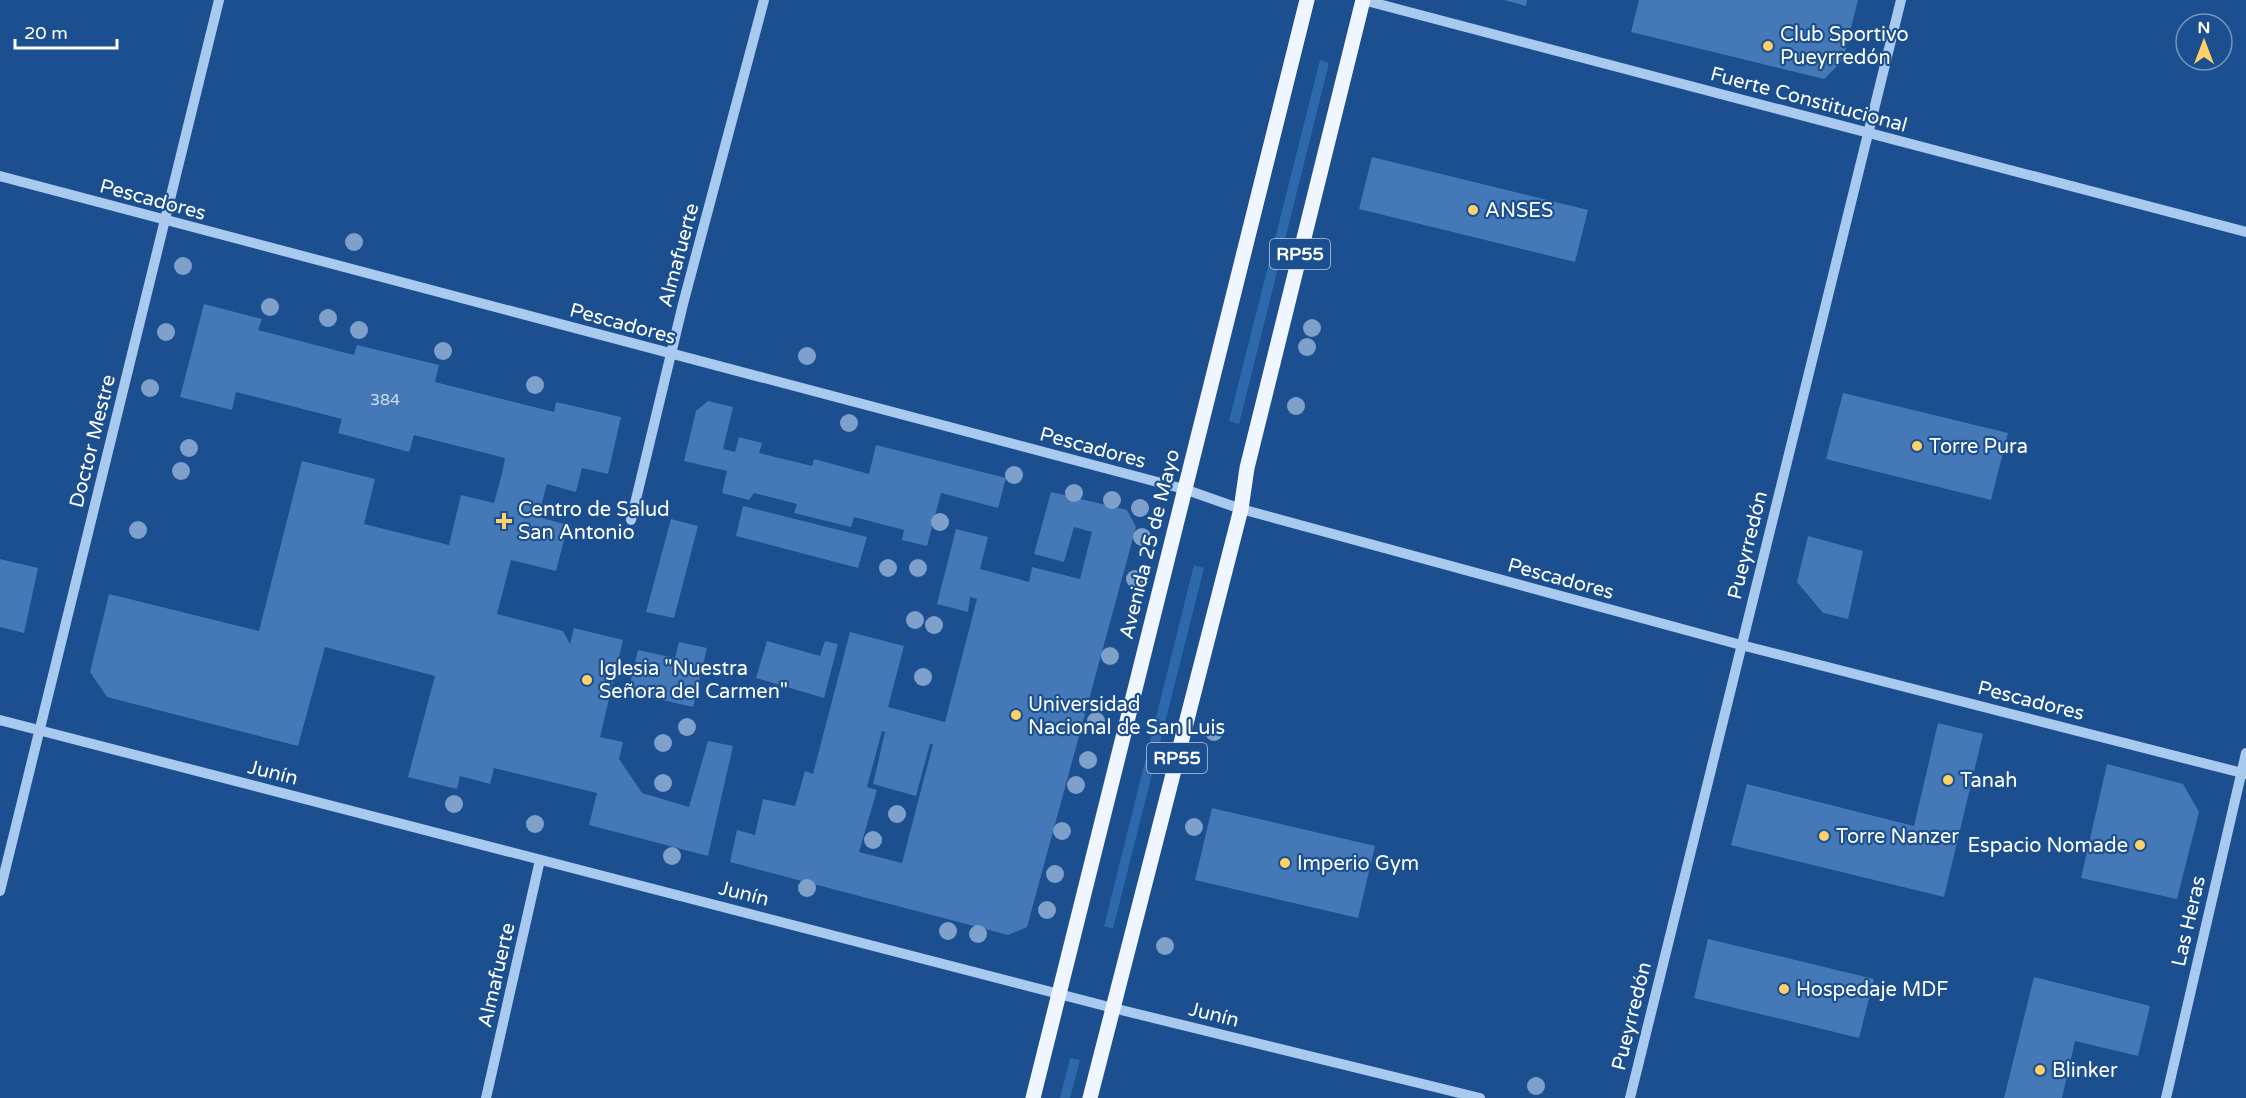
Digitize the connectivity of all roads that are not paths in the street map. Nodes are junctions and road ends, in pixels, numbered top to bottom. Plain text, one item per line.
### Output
1 (219, 0) edge
2 (764, 0) edge
3 (1307, 0) edge
4 (1363, 0) edge
5 (1901, 0) edge
6 (1868, 133) junction
7 (0, 176) edge
8 (164, 221) junction
9 (2246, 232) edge
10 (671, 354) junction
11 (1184, 489) junction
12 (1241, 509) junction
13 (631, 520) dead end
14 (1741, 645) junction
15 (0, 720) edge
16 (39, 730) junction
17 (2246, 753) edge
18 (2244, 773) edge
19 (540, 860) junction
20 (0, 891) edge
21 (1059, 994) junction
22 (1113, 1008) junction
23 (486, 1098) edge
24 (1033, 1098) edge
25 (1090, 1098) edge
26 (1480, 1098) edge
27 (1630, 1098) edge
28 (2166, 1098) edge

1 - 8 street, Doctor Mestre
2 - 10 street, Almafuerte
3 - 11 main road, Avenida 25 de Mayo / RP55
4 - 6 street, Fuerte Constitucional
4 - 12 main road, RP55
5 - 6 street, Pueyrredón
6 - 9 street, Fuerte Constitucional
6 - 14 street, Pueyrredón
7 - 8 street, Pescadores
8 - 10 street, Pescadores
8 - 16 street, Doctor Mestre
10 - 11 street, Pescadores
10 - 13 street, Almafuerte
11 - 12 street, Pescadores
11 - 21 main road, Avenida 25 de Mayo / RP55
12 - 14 street, Pescadores
12 - 22 main road, RP55
14 - 18 street, Pescadores
14 - 27 street, Pueyrredón
15 - 16 street, Junín
16 - 19 street, Junín
16 - 20 street, Doctor Mestre
17 - 18 street, Las Heras
18 - 28 street, Las Heras
19 - 21 street, Junín
19 - 23 street, Almafuerte
21 - 22 street, Junín
21 - 24 main road, Avenida 25 de Mayo / RP55
22 - 25 main road, RP55
22 - 26 street, Junín

